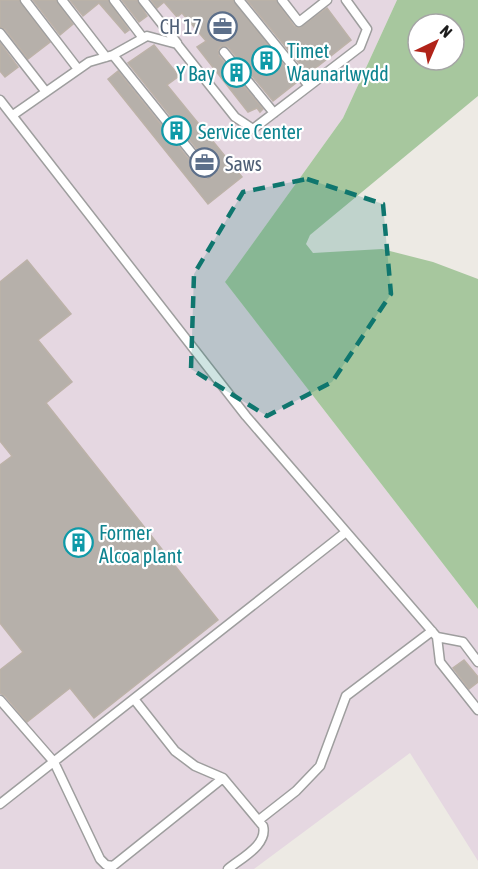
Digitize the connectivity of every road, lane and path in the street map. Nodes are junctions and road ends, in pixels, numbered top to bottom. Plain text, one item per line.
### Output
1 (25, 0) edge
2 (62, 0) edge
3 (114, 0) edge
4 (143, 0) edge
5 (239, 0) edge
6 (282, 0) edge
7 (327, 0) edge
8 (346, 0) edge
9 (0, 33) edge
10 (143, 38) junction
11 (177, 44) junction
12 (224, 52) dead end
13 (109, 56) junction
14 (78, 69) junction
15 (309, 86) junction
16 (46, 92) junction
17 (0, 100) edge
18 (274, 113) junction
19 (12, 116) junction
20 (208, 173) dead end
21 (346, 532) junction
22 (435, 634) junction
23 (478, 662) edge
24 (134, 699) junction
25 (0, 700) edge
26 (478, 710) edge
27 (54, 762) junction
28 (223, 778) junction
29 (0, 804) edge
30 (259, 820) junction
31 (228, 869) edge

1 - 14 lane
2 - 13 lane
3 - 10 lane
4 - 11 lane
5 - 15 lane
6 - 7 lane
8 - 15 lane
9 - 16 lane
10 - 11 lane
10 - 13 lane
11 - 18 lane
12 - 18 lane
13 - 14 lane
13 - 20 lane
14 - 16 lane
15 - 18 lane
16 - 19 lane
17 - 19 lane
19 - 21 lane
21 - 22 lane
21 - 24 lane
22 - 23 lane
22 - 26 lane
22 - 30 lane
24 - 27 lane
24 - 28 lane
25 - 27 lane
27 - 28 lane
27 - 29 lane
28 - 30 lane
30 - 31 lane

